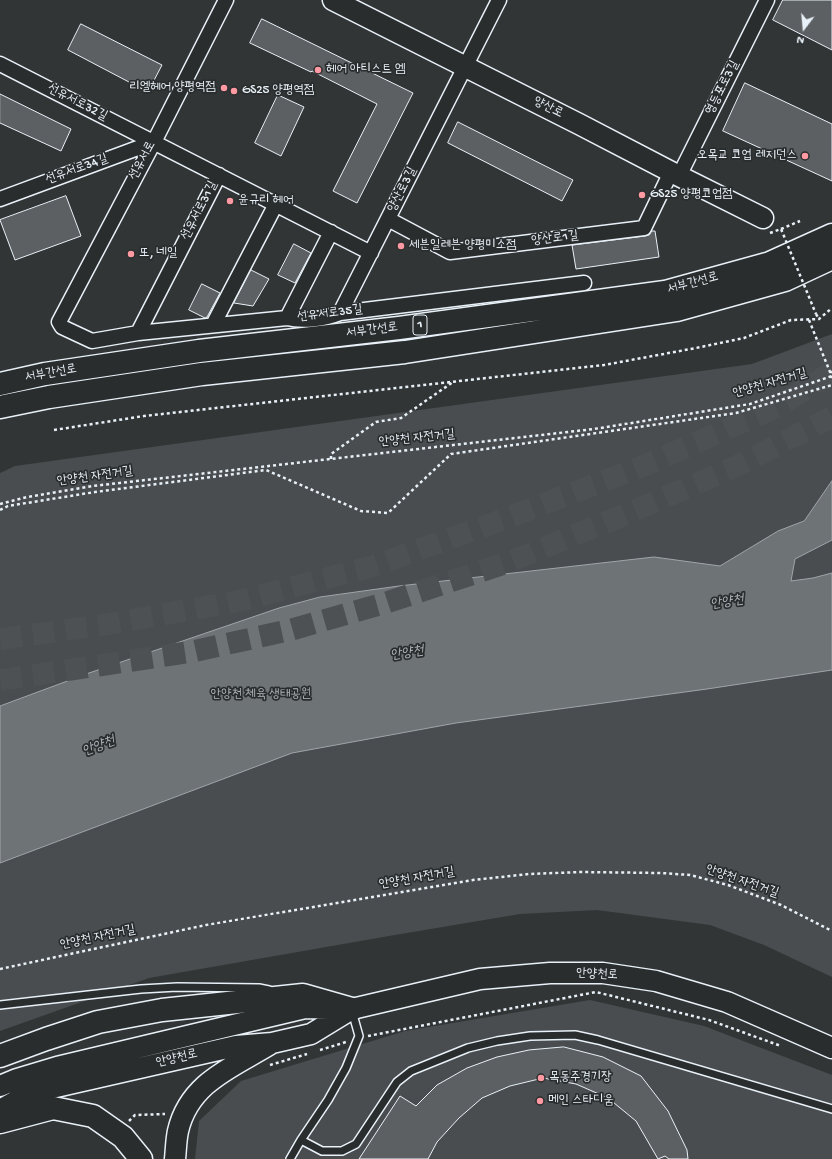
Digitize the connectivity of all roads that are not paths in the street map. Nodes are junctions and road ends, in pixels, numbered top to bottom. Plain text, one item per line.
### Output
1 (226, 0) edge
2 (332, 0) edge
3 (499, 0) edge
4 (767, 0) edge
5 (0, 64) edge
6 (466, 66) junction
7 (154, 142) junction
8 (675, 174) junction
9 (219, 175) junction
10 (0, 198) edge
11 (276, 204) junction
12 (388, 219) junction
13 (767, 225) road end
14 (331, 232) junction
15 (832, 235) edge
16 (371, 253) junction
17 (832, 258) edge
18 (584, 282) dead end
19 (340, 313) junction
20 (287, 318) junction
21 (59, 322) joint
22 (213, 326) junction
23 (138, 334) junction
24 (0, 384) edge
25 (0, 407) edge
26 (303, 996) junction
27 (0, 1005) edge
28 (352, 1009) junction
29 (272, 1043) junction
30 (832, 1048) edge
31 (0, 1056) edge
32 (0, 1086) edge
33 (832, 1109) edge
34 (0, 1110) edge
35 (0, 1122) edge
36 (301, 1140) junction
37 (141, 1159) edge
38 (175, 1159) edge
39 (290, 1159) edge

1 - 7 street, 선유서로
2 - 6 main road, 양산로
3 - 6 street, 양산로3길
4 - 8 street, 영등포로3길
5 - 7 street, 선유서로32길
6 - 8 main road, 양산로
6 - 12 street, 양산로3길
7 - 9 street, 선유서로31길
7 - 10 street, 선유서로34길
7 - 21 street, 선유서로
8 - 12 street, 양산로1길
8 - 13 main road, 양산로
9 - 11 street, 선유서로31길
9 - 23 street, 선유서로31길
11 - 14 street, 선유서로31길
11 - 22 street
12 - 16 street, 양산로3길
14 - 16 street, 선유서로31길
14 - 20 street
15 - 24 main road, 서부간선로 / 1
16 - 19 street, 양산로3길
17 - 25 main road, 서부간선로 / 1
18 - 19 street, 선유서로35길
19 - 20 street, 선유서로35길
20 - 22 street, 선유서로35길
21 - 23 street, 선유서로35길
22 - 23 street, 선유서로35길
26 - 27 lane
26 - 28 main road
26 - 31 main road
28 - 29 main road, 안양천로
28 - 30 main road, 안양천로
28 - 32 main road, 안양천로
28 - 36 lane
29 - 34 main road, 안양천로
29 - 38 main road
33 - 36 lane
35 - 37 main road
36 - 39 lane

